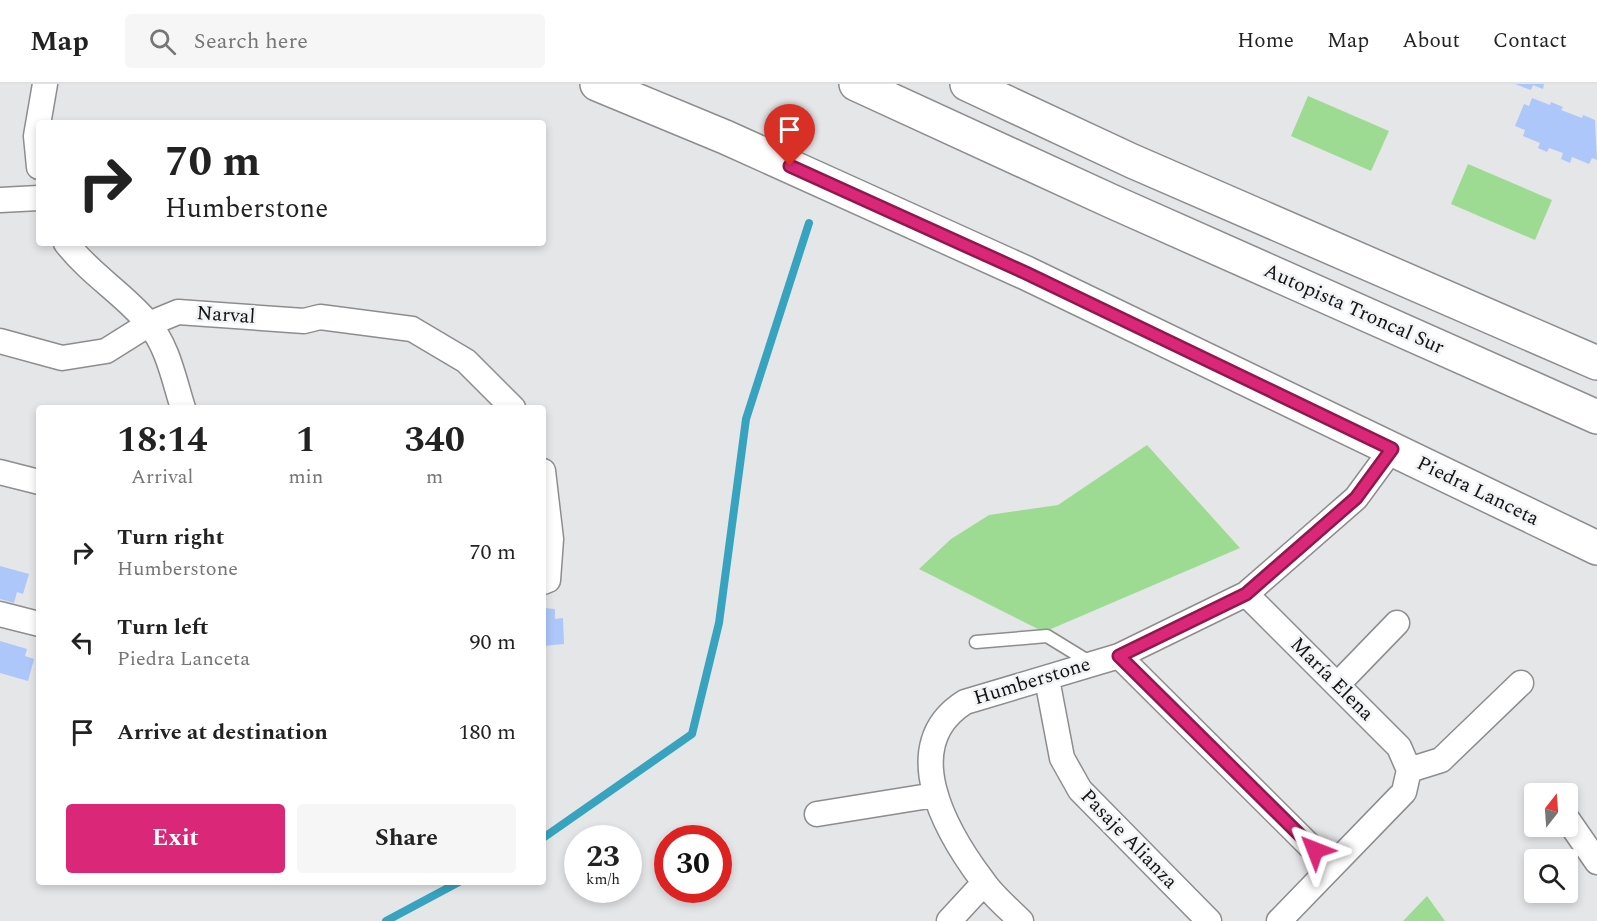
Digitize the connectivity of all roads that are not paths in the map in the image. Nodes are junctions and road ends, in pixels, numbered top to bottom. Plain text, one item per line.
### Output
1 (45, 84) edge
2 (831, 84) edge
3 (856, 84) edge
4 (967, 84) edge
5 (992, 84) edge
6 (602, 86) edge
7 (39, 120) edge
8 (1132, 161) junction
9 (36, 198) edge
10 (0, 200) edge
11 (1111, 201) junction
12 (68, 246) edge
13 (149, 324) junction
14 (0, 341) edge
15 (1597, 363) edge
16 (182, 405) edge
17 (510, 405) edge
18 (1597, 417) edge
19 (1392, 449) junction
20 (0, 472) edge
21 (36, 481) edge
22 (546, 496) edge
23 (1594, 552) edge
24 (546, 581) edge
25 (1246, 594) junction
26 (0, 614) edge
27 (36, 623) edge
28 (1397, 623) dead end
29 (976, 642) dead end
30 (1119, 656) junction
31 (1092, 663) junction
32 (1047, 679) junction
33 (1521, 683) dead end
34 (1337, 685) junction
35 (1409, 770) junction
36 (935, 795) junction
37 (817, 814) dead end
38 (1578, 834) edge
39 (1597, 862) edge
40 (1331, 867) junction
41 (984, 883) junction
42 (949, 921) edge
43 (1021, 921) edge
44 (1209, 921) edge
45 (1279, 921) edge

1 - 7 street
2 - 11 main road, Autopista Troncal Sur
3 - 11 main road, Autopista Troncal Sur
4 - 8 main road
5 - 8 main road
6 - 19 main road, Piedra Lanceta
8 - 15 main road
9 - 10 street
11 - 18 main road, Autopista Troncal Sur
12 - 13 street
13 - 14 street, Narval
13 - 16 street
13 - 17 street, Narval
19 - 23 main road, Piedra Lanceta
19 - 25 street, Humberstone
20 - 21 street
22 - 24 street
25 - 30 street, Humberstone
25 - 34 street, María Elena
26 - 27 street
28 - 34 street
29 - 31 lane
30 - 31 street, Humberstone
30 - 40 street
31 - 32 street, Humberstone
32 - 36 street, Humberstone
32 - 44 street, Pasaje Alianza
33 - 35 street
34 - 35 street, María Elena
35 - 40 street
36 - 37 street
36 - 41 street
38 - 39 street
40 - 45 street
41 - 42 street
41 - 43 street

